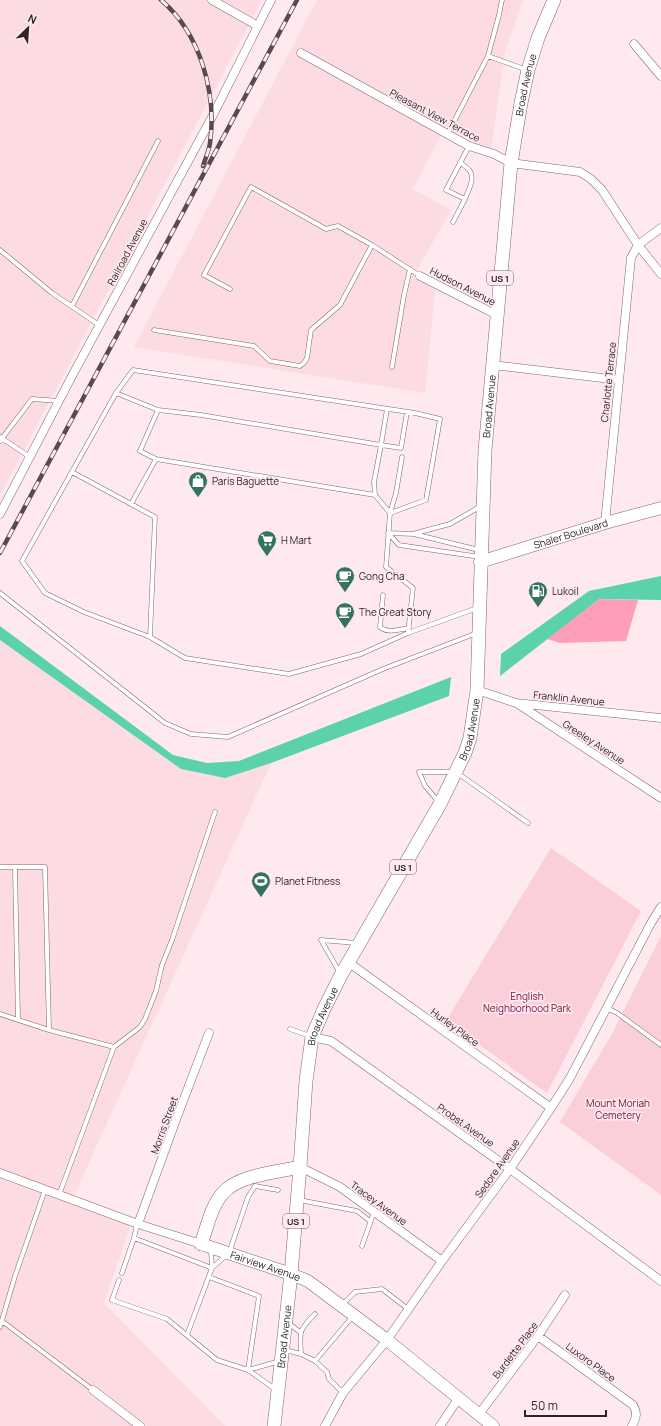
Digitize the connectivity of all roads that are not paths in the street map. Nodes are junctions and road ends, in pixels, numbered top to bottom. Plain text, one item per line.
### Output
1 (212, 0) edge
2 (271, 0) edge
3 (502, 0) edge
4 (554, 0) edge
5 (258, 26) junction
6 (634, 44) dead end
7 (302, 53) dead end
8 (488, 56) junction
9 (528, 70) junction
10 (661, 76) edge
11 (447, 135) junction
12 (158, 141) dead end
13 (468, 146) junction
14 (460, 162) junction
15 (511, 163) junction
16 (465, 199) junction
17 (453, 222) dead end
18 (661, 228) edge
19 (372, 245) junction
20 (638, 245) junction
21 (0, 250) edge
22 (410, 269) junction
23 (661, 274) edge
24 (420, 276) joint
25 (230, 289) dead end
26 (72, 306) junction
27 (497, 315) junction
28 (99, 325) junction
29 (154, 330) dead end
30 (493, 365) junction
31 (392, 367) dead end
32 (619, 380) junction
33 (116, 393) junction
34 (58, 401) junction
35 (387, 409) junction
36 (158, 410) junction
37 (407, 412) junction
38 (0, 439) edge
39 (380, 445) junction
40 (30, 457) junction
41 (402, 457) dead end
42 (156, 459) junction
43 (72, 472) junction
44 (375, 495) junction
45 (131, 504) junction
46 (483, 504) junction
47 (661, 508) edge
48 (390, 512) junction
49 (0, 514) edge
50 (605, 523) junction
51 (388, 533) junction
52 (414, 534) junction
53 (481, 557) junction
54 (0, 593) edge
55 (383, 595) dead end
56 (479, 607) junction
57 (409, 628) junction
58 (478, 632) junction
59 (408, 633) junction
60 (150, 637) junction
61 (477, 690) junction
62 (516, 703) junction
63 (661, 718) edge
64 (456, 772) junction
65 (661, 798) edge
66 (440, 804) junction
67 (215, 812) dead end
68 (528, 823) dead end
69 (0, 867) edge
70 (15, 867) junction
71 (661, 907) edge
72 (359, 943) junction
73 (348, 962) junction
74 (341, 975) junction
75 (607, 1007) junction
76 (0, 1014) edge
77 (18, 1020) junction
78 (290, 1029) dead end
79 (49, 1030) junction
80 (209, 1033) dead end
81 (312, 1037) junction
82 (661, 1044) edge
83 (114, 1047) junction
84 (551, 1108) junction
85 (300, 1167) junction
86 (510, 1169) junction
87 (0, 1174) edge
88 (45, 1190) junction
89 (278, 1190) dead end
90 (59, 1195) junction
91 (298, 1200) junction
92 (374, 1211) junction
93 (370, 1221) junction
94 (138, 1224) junction
95 (134, 1238) junction
96 (206, 1246) junction
97 (362, 1246) dead end
98 (229, 1253) junction
99 (442, 1261) junction
100 (212, 1268) junction
101 (122, 1273) dead end
102 (291, 1274) junction
103 (209, 1277) junction
104 (119, 1280) dead end
105 (661, 1281) edge
106 (565, 1295) dead end
107 (341, 1306) junction
108 (408, 1309) junction
109 (315, 1314) dead end
110 (353, 1316) junction
111 (2, 1321) junction
112 (286, 1322) junction
113 (0, 1327) edge
114 (300, 1332) junction
115 (187, 1335) junction
116 (538, 1336) junction
117 (387, 1340) junction
118 (301, 1354) junction
119 (283, 1355) junction
120 (315, 1361) junction
121 (248, 1370) junction
122 (93, 1390) joint
123 (279, 1392) junction
124 (344, 1392) junction
125 (458, 1398) junction
126 (479, 1414) junction
127 (140, 1426) edge
128 (274, 1426) edge
129 (325, 1426) edge
130 (440, 1426) edge
131 (493, 1426) edge
132 (632, 1426) edge

1 - 5 street
2 - 5 street, Railroad Avenue
3 - 8 lane
4 - 9 main road, Broad Avenue / US 1
5 - 28 street, Railroad Avenue
6 - 10 street
7 - 11 street, Pleasant View Terrace
8 - 9 lane
8 - 11 lane
9 - 15 main road, Broad Avenue / US 1
11 - 13 street, Pleasant View Terrace
12 - 26 lane
13 - 14 lane
13 - 15 street, Pleasant View Terrace
14 - 16 lane
14 - 16 lane
15 - 20 street, Pleasant View Terrace
15 - 27 main road, Broad Avenue / US 1
16 - 17 lane
18 - 20 street
19 - 22 lane
19 - 25 lane
19 - 29 lane
20 - 23 street, Pleasant View Terrace
20 - 32 street, Charlotte Terrace
21 - 26 lane
22 - 24 lane
22 - 31 lane
24 - 27 street, Hudson Avenue
26 - 28 lane
27 - 30 main road, Broad Avenue / US 1
28 - 34 street, Railroad Avenue
30 - 32 street
30 - 46 main road, Broad Avenue / US 1
32 - 50 street, Charlotte Terrace
33 - 35 lane
33 - 36 lane
33 - 43 lane
34 - 38 lane
34 - 40 street, Railroad Avenue
35 - 37 lane
35 - 39 lane
36 - 39 lane
36 - 42 lane
37 - 39 lane
37 - 48 lane
38 - 40 lane
39 - 44 lane
40 - 49 street, Railroad Avenue
41 - 48 lane
42 - 44 lane
42 - 45 lane
43 - 45 lane
43 - 60 lane
44 - 48 lane
45 - 60 lane
46 - 52 lane
46 - 53 main road, Broad Avenue / US 1
47 - 50 main road, Shaler Boulevard
48 - 51 lane
50 - 53 main road, Shaler Boulevard
51 - 52 lane
51 - 53 lane
51 - 57 lane
52 - 53 lane
53 - 56 main road, Broad Avenue / US 1
54 - 58 lane
55 - 57 lane
56 - 58 main road, Broad Avenue / US 1
56 - 59 lane
57 - 59 lane
58 - 61 main road, Broad Avenue / US 1
59 - 60 lane
61 - 62 street, Franklin Avenue
61 - 64 main road, Broad Avenue / US 1
62 - 63 street, Franklin Avenue
62 - 65 street, Greeley Avenue
64 - 66 main road, Broad Avenue / US 1
64 - 66 lane
64 - 68 lane
66 - 72 main road, Broad Avenue / US 1
67 - 83 lane
69 - 70 lane
70 - 77 lane
70 - 79 lane
71 - 75 street, Sedore Avenue
72 - 73 main road, Broad Avenue / US 1
72 - 74 lane
73 - 74 main road, Broad Avenue / US 1
73 - 84 street, Hurley Place
74 - 81 main road, Broad Avenue / US 1
75 - 82 lane
75 - 84 street, Sedore Avenue
76 - 77 lane
77 - 79 lane
78 - 81 lane
79 - 83 lane
80 - 94 street, Morris Street
81 - 85 main road, Broad Avenue / US 1
81 - 86 street, Probst Avenue
83 - 90 lane
84 - 86 street, Sedore Avenue
85 - 91 main road, Broad Avenue / US 1
85 - 92 street, Tracey Avenue
85 - 96 main road
86 - 99 street, Sedore Avenue
86 - 105 street, Probst Avenue
87 - 88 street, Fairview Avenue
88 - 90 street, Fairview Avenue
88 - 111 lane
89 - 98 lane
90 - 94 street, Fairview Avenue
91 - 93 lane
91 - 102 main road, Broad Avenue / US 1
92 - 93 lane
92 - 99 street, Tracey Avenue
93 - 97 lane
94 - 95 lane
94 - 96 street, Fairview Avenue
95 - 100 lane
95 - 101 lane
96 - 98 main road, Fairview Avenue
96 - 100 lane
98 - 100 lane
98 - 102 main road, Fairview Avenue
99 - 108 street, Sedore Avenue
100 - 103 lane
102 - 107 main road, Fairview Avenue
102 - 112 main road, Broad Avenue / US 1
103 - 115 lane
103 - 121 lane
104 - 115 lane
106 - 116 street, Burdette Place
107 - 108 lane
107 - 110 main road, Fairview Avenue
108 - 117 street, Sedore Avenue
109 - 114 lane
110 - 117 main road, Fairview Avenue
110 - 120 lane
111 - 113 lane
111 - 122 lane
112 - 114 lane
112 - 119 main road, Broad Avenue / US 1
114 - 118 lane
115 - 121 lane
116 - 126 street, Burdette Place
116 - 132 street, Luxoro Place
117 - 124 street, Sedore Avenue
117 - 125 main road, Fairview Avenue
118 - 119 lane
118 - 120 lane
119 - 121 lane
119 - 123 main road, Broad Avenue / US 1
120 - 124 lane
121 - 123 lane
122 - 127 street
123 - 128 main road, Broad Avenue / US 1
124 - 129 street, Sedore Avenue
125 - 126 main road, Fairview Avenue
125 - 130 street
126 - 131 main road, Fairview Avenue

